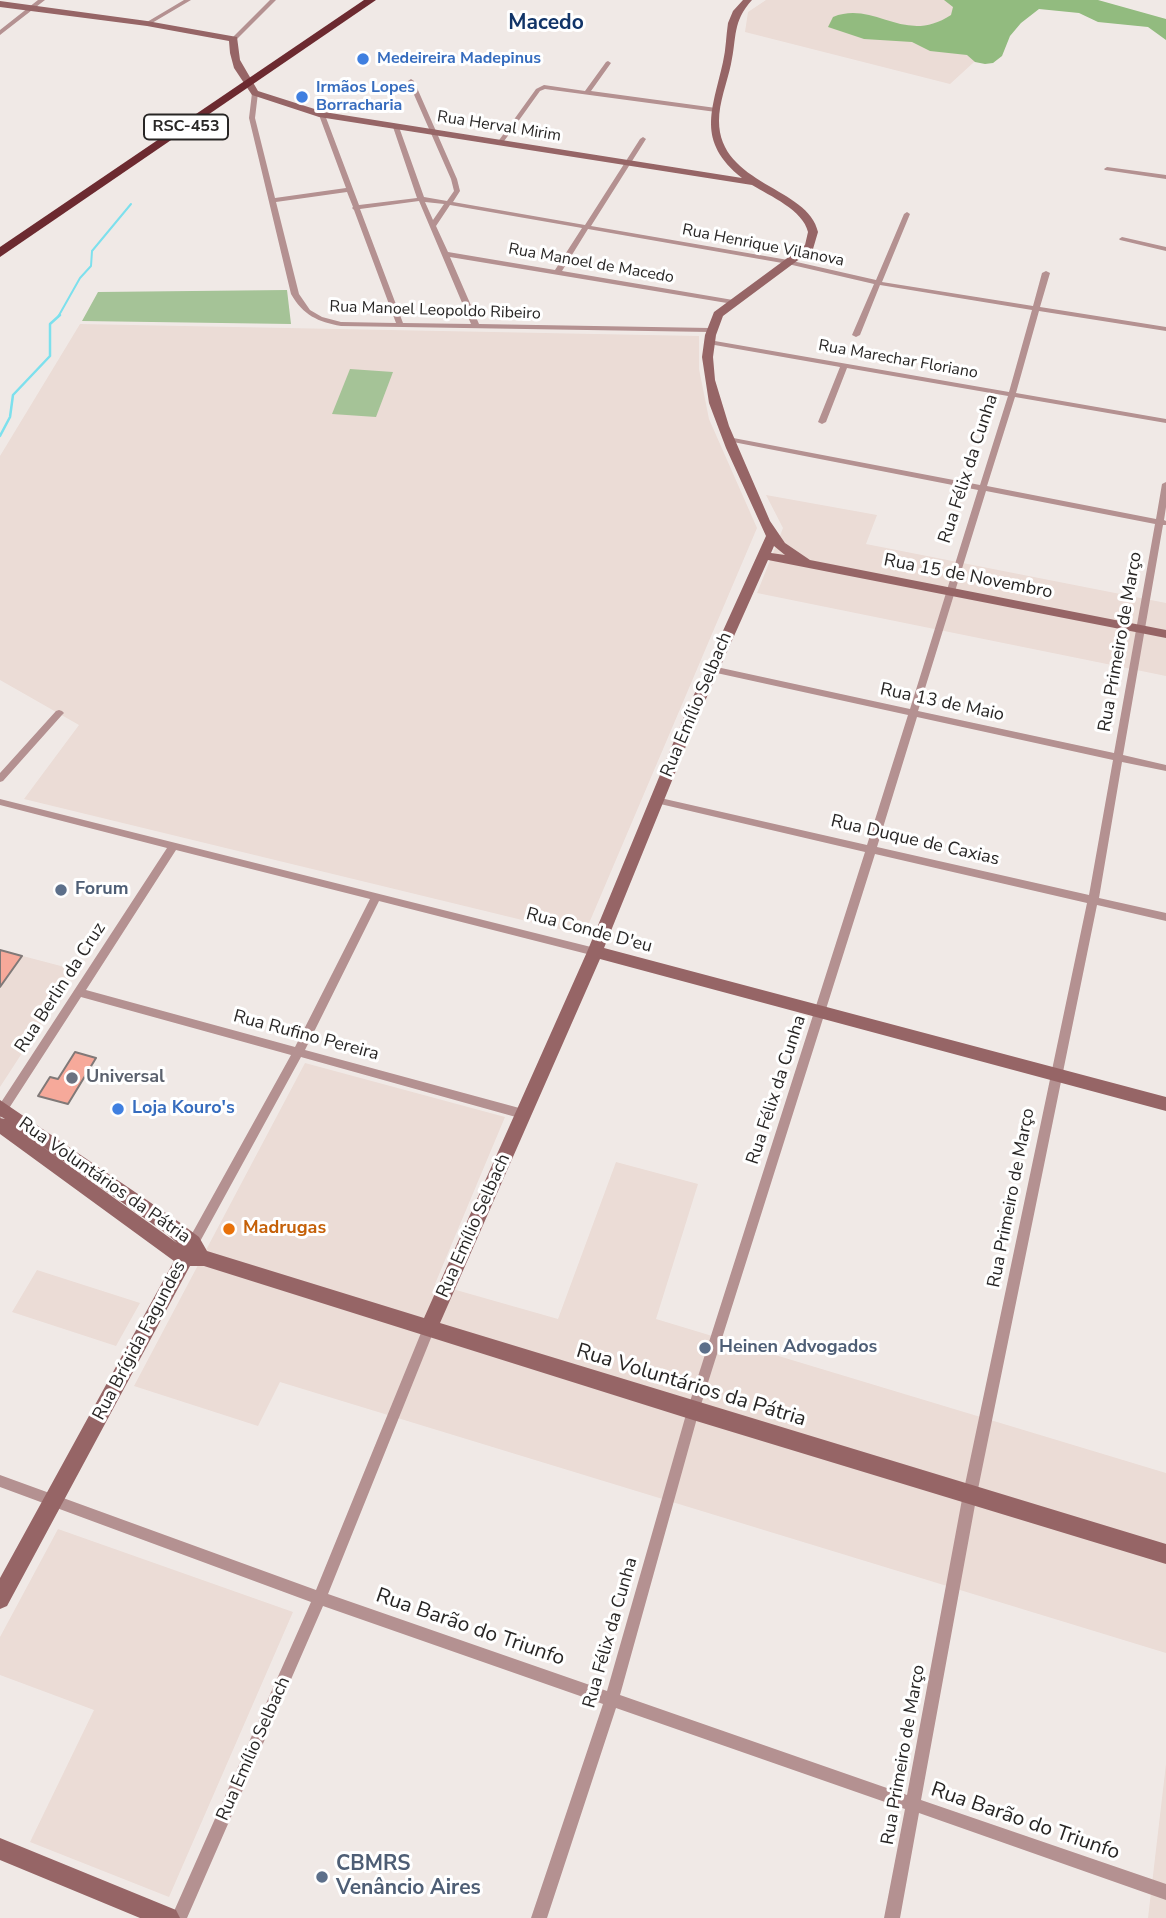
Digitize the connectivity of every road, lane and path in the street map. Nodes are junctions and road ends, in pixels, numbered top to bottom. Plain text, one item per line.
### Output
1 (42, 0) edge
2 (188, 0) edge
3 (274, 0) edge
4 (371, 0) edge
5 (748, 0) edge
6 (0, 4) edge
7 (32, 8) junction
8 (150, 22) junction
9 (0, 33) edge
10 (234, 39) junction
11 (608, 62) dead end
12 (411, 81) dead end
13 (251, 89) junction
14 (587, 91) junction
15 (716, 110) junction
16 (322, 115) junction
17 (396, 127) junction
18 (432, 133) junction
19 (643, 139) dead end
20 (500, 143) junction
21 (628, 163) junction
22 (1107, 169) dead end
23 (1166, 177) edge
24 (752, 182) junction
25 (349, 190) junction
26 (421, 199) junction
27 (272, 200) junction
28 (449, 203) junction
29 (355, 208) junction
30 (907, 214) dead end
31 (433, 225) junction
32 (587, 226) junction
33 (1122, 239) dead end
34 (1166, 249) edge
35 (0, 253) edge
36 (445, 254) junction
37 (788, 262) junction
38 (557, 272) junction
39 (1046, 273) dead end
40 (878, 283) junction
41 (733, 302) junction
42 (1037, 309) junction
43 (400, 325) junction
44 (476, 326) junction
45 (710, 330) junction
46 (1166, 330) edge
47 (856, 335) dead end
48 (709, 342) junction
49 (845, 365) junction
50 (1012, 394) junction
51 (1166, 421) edge
52 (822, 422) dead end
53 (727, 439) junction
54 (1166, 484) edge
55 (981, 489) junction
56 (1163, 523) edge
57 (772, 536) junction
58 (763, 555) junction
59 (804, 561) junction
60 (948, 592) junction
61 (1141, 629) junction
62 (1166, 634) edge
63 (712, 669) junction
64 (912, 712) junction
65 (59, 713) dead end
66 (1118, 757) junction
67 (1166, 768) edge
68 (0, 779) edge
69 (656, 800) junction
70 (0, 802) edge
71 (173, 846) junction
72 (870, 848) junction
73 (376, 897) junction
74 (1093, 900) junction
75 (1166, 917) edge
76 (594, 953) junction
77 (79, 992) junction
78 (820, 1014) junction
79 (298, 1052) junction
80 (1054, 1075) junction
81 (1166, 1104) edge
82 (1, 1114) edge
83 (523, 1114) junction
84 (194, 1253) junction
85 (429, 1328) junction
86 (693, 1412) junction
87 (0, 1481) edge
88 (970, 1494) junction
89 (56, 1500) junction
90 (1166, 1554) edge
91 (0, 1598) edge
92 (320, 1598) junction
93 (612, 1699) junction
94 (912, 1805) junction
95 (0, 1849) edge
96 (1166, 1892) edge
97 (168, 1918) edge
98 (179, 1918) edge
99 (539, 1918) edge
100 (891, 1918) edge

1 - 7 street
2 - 8 street
3 - 10 street
4 - 13 highway, RSC-453
5 - 15 main road
6 - 7 main road
7 - 8 main road
7 - 9 street
8 - 10 main road
10 - 13 main road
11 - 14 street
12 - 18 street
13 - 16 main road, Rua Herval Mirim
13 - 27 street, Rua Manoel Leopoldo Ribeiro
13 - 35 highway, RSC-453
14 - 15 street
14 - 20 street
15 - 24 main road
16 - 17 main road, Rua Herval Mirim
16 - 25 street
17 - 18 main road, Rua Herval Mirim
17 - 26 street
18 - 20 main road, Rua Herval Mirim
18 - 28 street
19 - 21 street
20 - 21 main road, Rua Herval Mirim
21 - 24 main road, Rua Herval Mirim
21 - 32 street
22 - 23 street
24 - 37 main road
25 - 27 street
25 - 29 street
26 - 28 street, Rua Henrique Vilanova
26 - 29 street, Rua Henrique Vilanova
26 - 31 street
27 - 43 street, Rua Manoel Leopoldo Ribeiro
28 - 31 street
28 - 32 street, Rua Henrique Vilanova
29 - 43 street
30 - 40 street
31 - 36 street
32 - 37 street, Rua Henrique Vilanova
32 - 38 street
33 - 34 street
36 - 38 street, Rua Manoel de Macedo
36 - 44 street
37 - 40 street, Rua Henrique Vilanova
37 - 41 main road
38 - 41 street, Rua Manoel de Macedo
39 - 42 street, Rua Félix da Cunha
40 - 42 street, Rua Henrique Vilanova
40 - 47 street
41 - 45 main road
42 - 46 street, Rua Henrique Vilanova
42 - 50 street, Rua Félix da Cunha
43 - 44 street, Rua Manoel Leopoldo Ribeiro
44 - 45 street, Rua Manoel Leopoldo Ribeiro
45 - 48 main road
48 - 49 street, Rua Marechar Floriano
48 - 53 main road
49 - 50 street, Rua Marechar Floriano
49 - 52 street
50 - 51 street, Rua Marechar Floriano
50 - 55 street, Rua Félix da Cunha
53 - 55 street
53 - 57 main road
54 - 56 street, Rua Primeiro de Março
55 - 56 street
55 - 60 street, Rua Félix da Cunha
56 - 61 street, Rua Primeiro de Março
57 - 58 main road, Rua Emílio Selbach
57 - 59 main road
58 - 59 main road, Rua 15 de Novembro
58 - 63 main road, Rua Emílio Selbach
59 - 60 main road, Rua 15 de Novembro
60 - 61 main road, Rua 15 de Novembro
60 - 64 street, Rua Félix da Cunha
61 - 62 main road, Rua 15 de Novembro
61 - 66 street, Rua Primeiro de Março
63 - 64 street, Rua 13 de Maio
63 - 69 main road, Rua Emílio Selbach
64 - 66 street, Rua 13 de Maio
64 - 72 street, Rua Félix da Cunha
65 - 68 street
66 - 67 street, Rua 13 de Maio
66 - 74 street, Rua Primeiro de Março
69 - 72 street, Rua Duque de Caxias
69 - 76 main road, Rua Emílio Selbach
70 - 71 street, Rua Conde D'eu
71 - 73 street, Rua Conde D'eu
71 - 77 street, Rua Berlin da Cruz
72 - 74 street, Rua Duque de Caxias
72 - 78 street, Rua Félix da Cunha
73 - 76 street, Rua Conde D'eu
73 - 79 street, Rua Brígida Fagundes
74 - 75 street, Rua Duque de Caxias
74 - 80 street, Rua Primeiro de Março
76 - 78 main road, Rua Conde D'eu
76 - 83 main road, Rua Emílio Selbach
77 - 79 street, Rua Rufino Pereira
77 - 82 street, Rua Berlin da Cruz
78 - 80 main road, Rua Conde D'eu
78 - 86 street, Rua Félix da Cunha
79 - 83 street, Rua Rufino Pereira
79 - 84 street, Rua Brígida Fagundes
80 - 81 main road, Rua Conde D'eu
80 - 88 street, Rua Primeiro de Março
82 - 84 main road, Rua Voluntários da Pátria
83 - 85 main road, Rua Emílio Selbach
84 - 85 main road, Rua Voluntários da Pátria
84 - 89 main road, Rua Brígida Fagundes
85 - 86 main road, Rua Voluntários da Pátria
85 - 92 street, Rua Emílio Selbach
86 - 88 main road, Rua Voluntários da Pátria
86 - 93 street, Rua Félix da Cunha
87 - 89 street, Rua Barão do Triunfo
88 - 90 main road, Rua Voluntários da Pátria
88 - 94 street, Rua Primeiro de Março
89 - 91 main road, Rua Brígida Fagundes
89 - 92 street, Rua Barão do Triunfo
92 - 93 street, Rua Barão do Triunfo
92 - 98 street, Rua Emílio Selbach
93 - 94 street, Rua Barão do Triunfo
93 - 99 street, Rua Félix da Cunha
94 - 96 street, Rua Barão do Triunfo
94 - 100 street, Rua Primeiro de Março
95 - 97 main road

